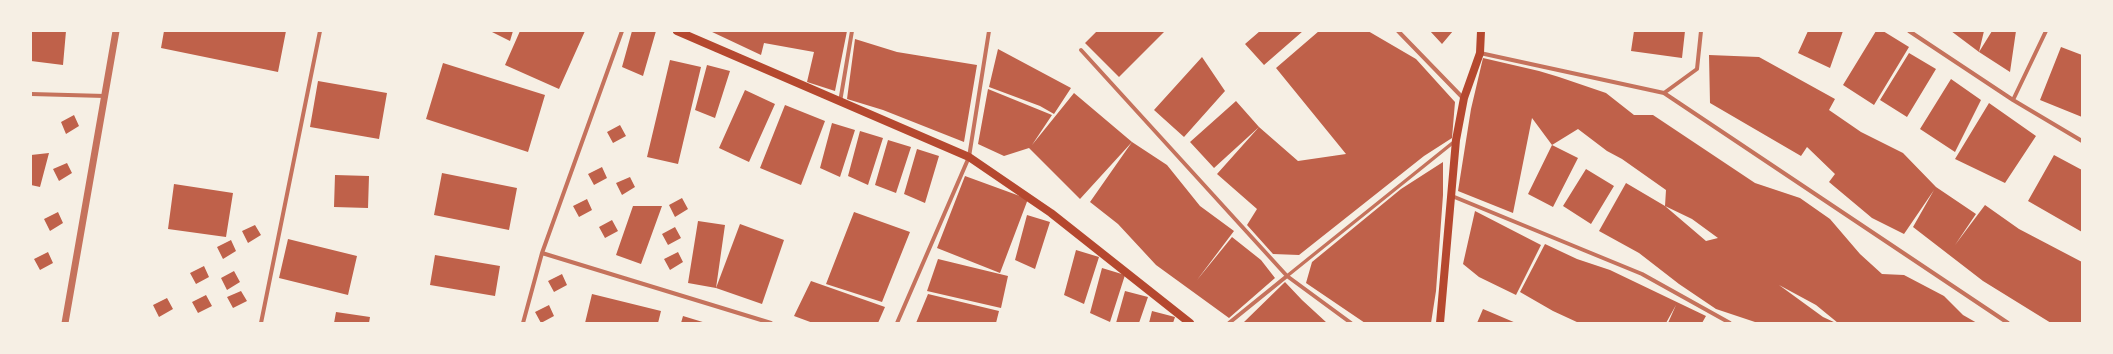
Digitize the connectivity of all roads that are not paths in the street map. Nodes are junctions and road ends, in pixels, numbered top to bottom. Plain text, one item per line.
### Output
1 (116, 31) edge
2 (320, 31) edge
3 (622, 31) edge
4 (677, 31) edge
5 (852, 31) edge
6 (989, 31) edge
7 (1398, 31) edge
8 (1481, 31) edge
9 (1702, 31) edge
10 (1909, 31) edge
11 (2046, 31) edge
12 (1081, 50) dead end
13 (1480, 53) junction
14 (1664, 93) junction
15 (31, 94) edge
16 (105, 96) junction
17 (1464, 98) junction
18 (2013, 100) junction
19 (840, 103) junction
20 (1456, 140) junction
21 (2082, 141) edge
22 (969, 157) junction
23 (1451, 195) junction
24 (542, 253) junction
25 (1287, 276) junction
26 (65, 323) edge
27 (261, 323) edge
28 (523, 323) edge
29 (771, 323) edge
30 (897, 323) edge
31 (1190, 323) edge
32 (1229, 323) edge
33 (1351, 323) edge
34 (1440, 323) edge
35 (1730, 323) edge
36 (2008, 323) edge

1 - 16 street
2 - 27 street
3 - 24 street
4 - 19 main road
5 - 19 street
6 - 22 street
7 - 17 street
8 - 13 main road
9 - 14 street
10 - 18 street
11 - 18 street
12 - 25 street
13 - 14 street
13 - 17 main road
14 - 36 street
15 - 16 street
16 - 26 street
17 - 20 main road
18 - 21 street
19 - 22 main road
20 - 23 main road
20 - 25 street
22 - 30 street
22 - 31 main road
23 - 34 main road
23 - 35 street
24 - 28 street
24 - 29 street
25 - 32 street
25 - 33 street

